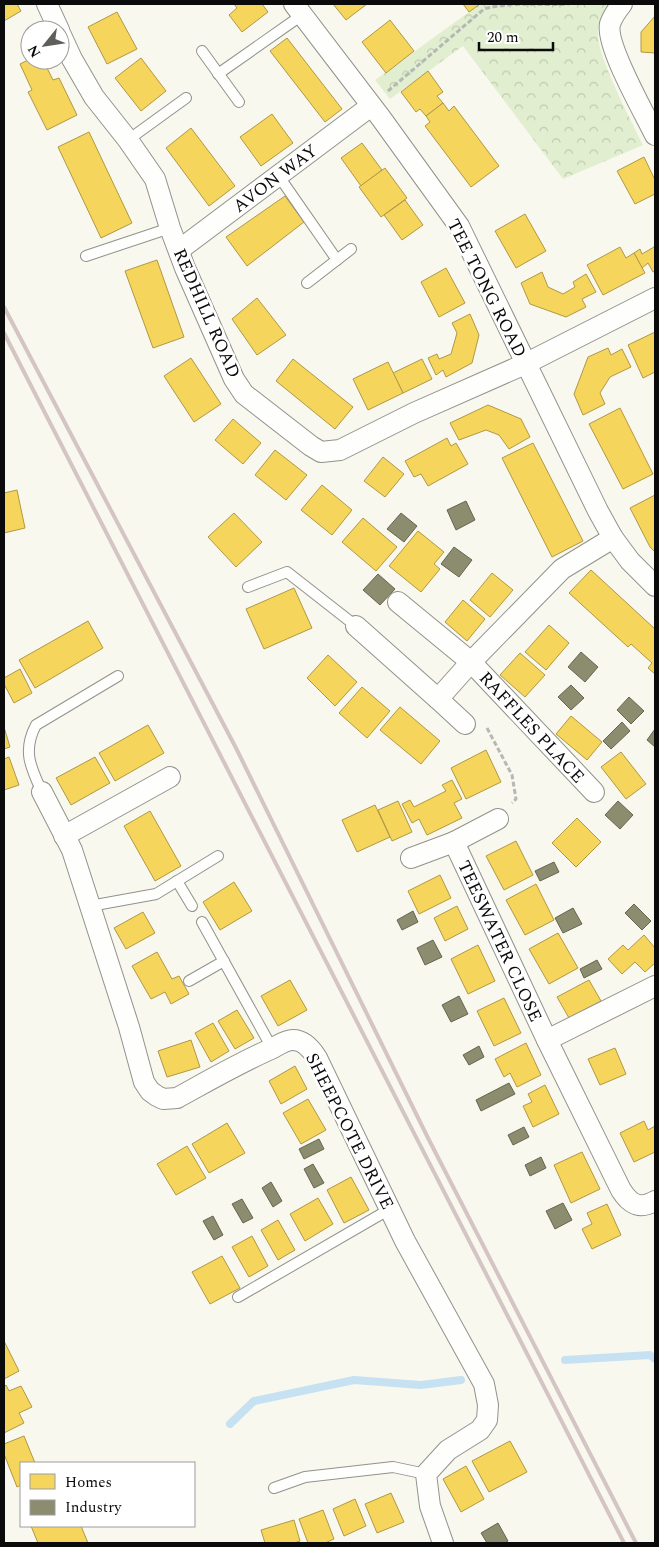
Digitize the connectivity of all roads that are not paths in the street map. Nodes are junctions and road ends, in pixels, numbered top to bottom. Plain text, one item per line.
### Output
1 (47, 4) edge
2 (622, 4) edge
3 (298, 9) edge
4 (54, 20) edge
5 (202, 51) dead end
6 (70, 56) edge
7 (218, 74) junction
8 (186, 98) dead end
9 (239, 102) dead end
10 (372, 106) junction
11 (655, 135) edge
12 (128, 140) junction
13 (278, 175) junction
14 (170, 228) junction
15 (179, 250) junction
16 (351, 250) dead end
17 (86, 256) dead end
18 (337, 260) junction
19 (307, 283) dead end
20 (655, 298) edge
21 (525, 364) junction
22 (613, 538) junction
23 (655, 586) edge
24 (248, 587) dead end
25 (398, 602) dead end
26 (356, 626) joint
27 (471, 662) junction
28 (118, 676) dead end
29 (438, 699) junction
30 (473, 722) road end
31 (170, 777) dead end
32 (42, 792) joint
33 (594, 792) dead end
34 (498, 818) road end
35 (64, 836) junction
36 (454, 842) junction
37 (218, 856) dead end
38 (411, 858) dead end
39 (178, 881) junction
40 (90, 906) junction
41 (192, 906) dead end
42 (202, 922) dead end
43 (224, 961) junction
44 (189, 981) dead end
45 (655, 986) edge
46 (547, 1040) junction
47 (272, 1048) junction
48 (655, 1201) edge
49 (390, 1210) junction
50 (238, 1297) dead end
51 (426, 1474) junction
52 (274, 1488) dead end
53 (443, 1543) edge

1 - 4 street, REDHILL ROAD
2 - 11 street
3 - 7 lane
3 - 10 street, TEE TONG ROAD
5 - 7 lane
6 - 12 street, REDHILL ROAD
7 - 9 lane
8 - 12 lane
10 - 13 street, AVON WAY
10 - 21 street, TEE TONG ROAD
12 - 14 street, REDHILL ROAD
13 - 15 street, AVON WAY
13 - 18 lane
14 - 15 street, REDHILL ROAD
14 - 17 lane
15 - 21 street, REDHILL ROAD
16 - 18 lane
18 - 19 lane
20 - 21 street, REDHILL ROAD
21 - 22 street, TEE TONG ROAD
22 - 23 street, TEE TONG ROAD
22 - 27 street, RAFFLES PLACE
24 - 26 lane
25 - 27 street, RAFFLES PLACE
26 - 29 street
27 - 29 street
27 - 33 street, RAFFLES PLACE
28 - 32 lane
29 - 30 street
31 - 35 street
32 - 35 street, SHEEPCOTE DRIVE
34 - 36 street
35 - 40 street, SHEEPCOTE DRIVE
36 - 38 street
36 - 46 street, TEESWATER CLOSE
37 - 39 lane
39 - 40 lane
39 - 41 lane
40 - 47 street, SHEEPCOTE DRIVE
42 - 43 lane
43 - 44 lane
43 - 47 lane
45 - 46 street, TEESWATER CLOSE
46 - 48 street, TEESWATER CLOSE
47 - 49 street, SHEEPCOTE DRIVE
49 - 50 lane
49 - 51 street, SHEEPCOTE DRIVE
51 - 52 lane
51 - 53 street

